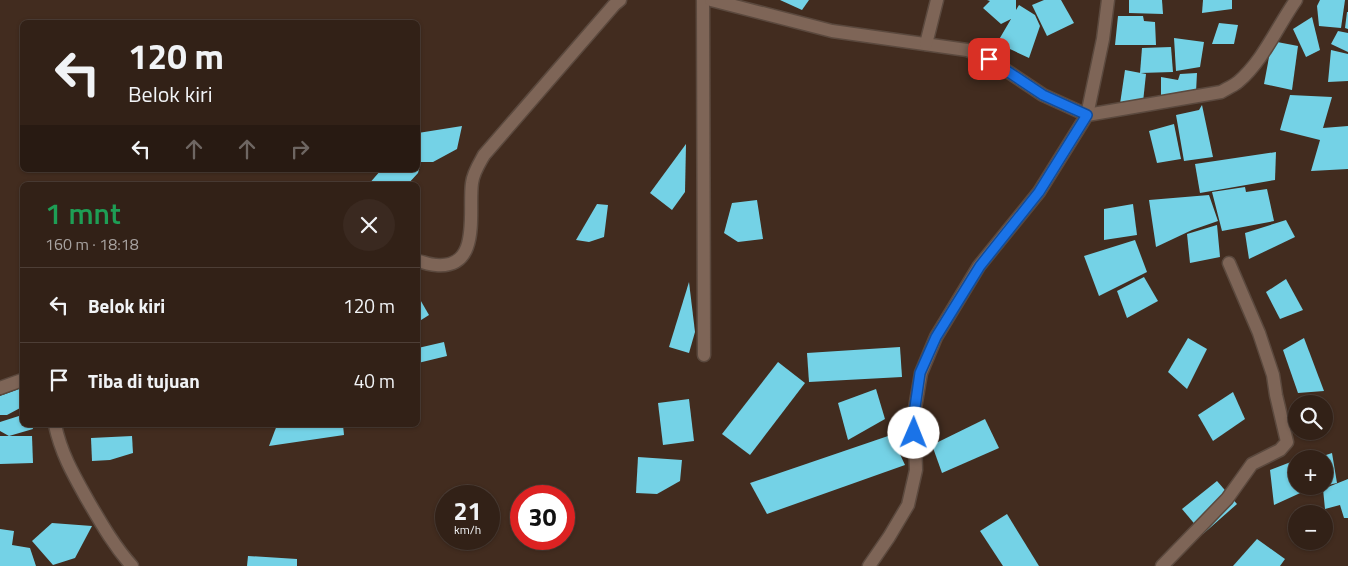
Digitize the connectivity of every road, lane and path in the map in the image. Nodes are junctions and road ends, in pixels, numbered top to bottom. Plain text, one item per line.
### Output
1 (620, 0) edge
2 (703, 0) edge
3 (711, 0) edge
4 (937, 0) edge
5 (1108, 0) edge
6 (1296, 0) edge
7 (926, 44) junction
8 (1087, 115) junction
9 (420, 262) edge
10 (1229, 263) dead end
11 (704, 355) dead end
12 (20, 381) edge
13 (0, 388) edge
14 (55, 427) edge
15 (132, 566) edge
16 (869, 566) edge
17 (1162, 566) edge

1 - 9 street
2 - 11 street
3 - 7 street
4 - 7 street
5 - 8 street
6 - 8 street
7 - 8 street
8 - 16 street
10 - 17 street
12 - 13 street
14 - 15 street

